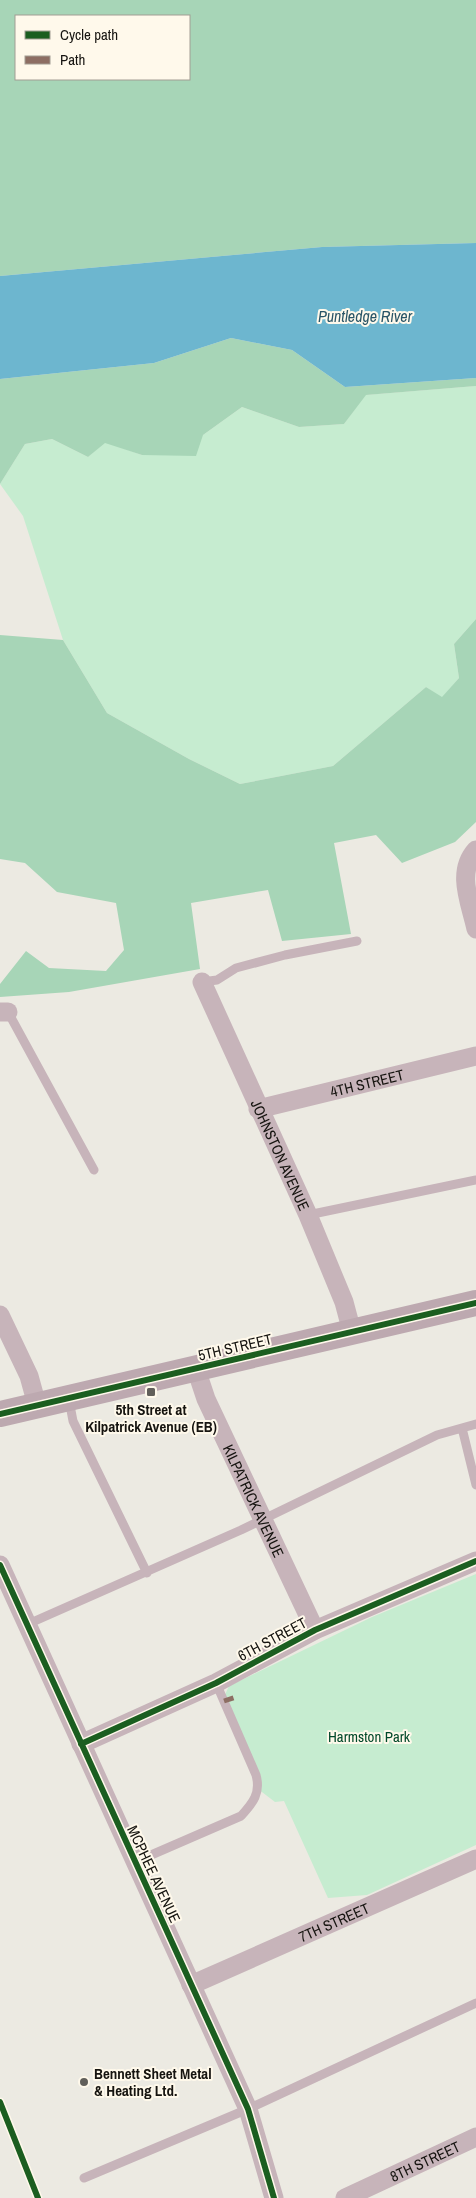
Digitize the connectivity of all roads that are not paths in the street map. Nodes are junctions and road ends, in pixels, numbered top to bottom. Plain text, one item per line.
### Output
1 (473, 853) edge
2 (476, 928) edge
3 (357, 942) dead end
4 (202, 982) joint
5 (4, 1012) edge
6 (476, 1056) edge
7 (258, 1109) junction
8 (94, 1170) dead end
9 (476, 1180) edge
10 (308, 1215) junction
11 (476, 1303) edge
12 (0, 1315) edge
13 (352, 1332) junction
14 (196, 1369) junction
15 (68, 1398) junction
16 (37, 1405) junction
17 (0, 1414) edge
18 (476, 1424) edge
19 (462, 1428) junction
20 (476, 1485) edge
21 (263, 1519) junction
22 (476, 1561) edge
23 (0, 1565) edge
24 (147, 1573) junction
25 (28, 1624) junction
26 (315, 1630) junction
27 (216, 1683) junction
28 (82, 1744) junction
29 (476, 1859) edge
30 (135, 1862) junction
31 (191, 1985) junction
32 (476, 2003) edge
33 (248, 2109) junction
34 (476, 2137) edge
35 (84, 2178) dead end
36 (274, 2198) edge
37 (345, 2198) edge

1 - 2 street
3 - 4 lane
4 - 7 street, JOHNSTON AVENUE
5 - 8 lane
6 - 7 street, 4TH STREET
7 - 10 street, JOHNSTON AVENUE
9 - 10 lane
10 - 13 street, JOHNSTON AVENUE
11 - 13 street, 5TH STREET
12 - 16 street
13 - 14 street, 5TH STREET
14 - 15 street, 5TH STREET
14 - 21 street, KILPATRICK AVENUE
15 - 16 street, 5TH STREET
15 - 24 lane
16 - 17 street, 5TH STREET
18 - 19 lane
19 - 20 lane
19 - 21 lane
21 - 24 lane
21 - 26 street, KILPATRICK AVENUE
22 - 26 street, 6TH STREET
23 - 25 street, MCPHEE AVENUE
24 - 25 lane
25 - 28 street, MCPHEE AVENUE
26 - 27 street, 6TH STREET
27 - 28 street, 6TH STREET
27 - 30 lane
28 - 30 street, MCPHEE AVENUE
29 - 31 street, 7TH STREET
30 - 31 street, MCPHEE AVENUE
31 - 33 street, MCPHEE AVENUE
32 - 33 lane
33 - 35 lane
33 - 36 street, MCPHEE AVENUE
34 - 37 street, 8TH STREET

